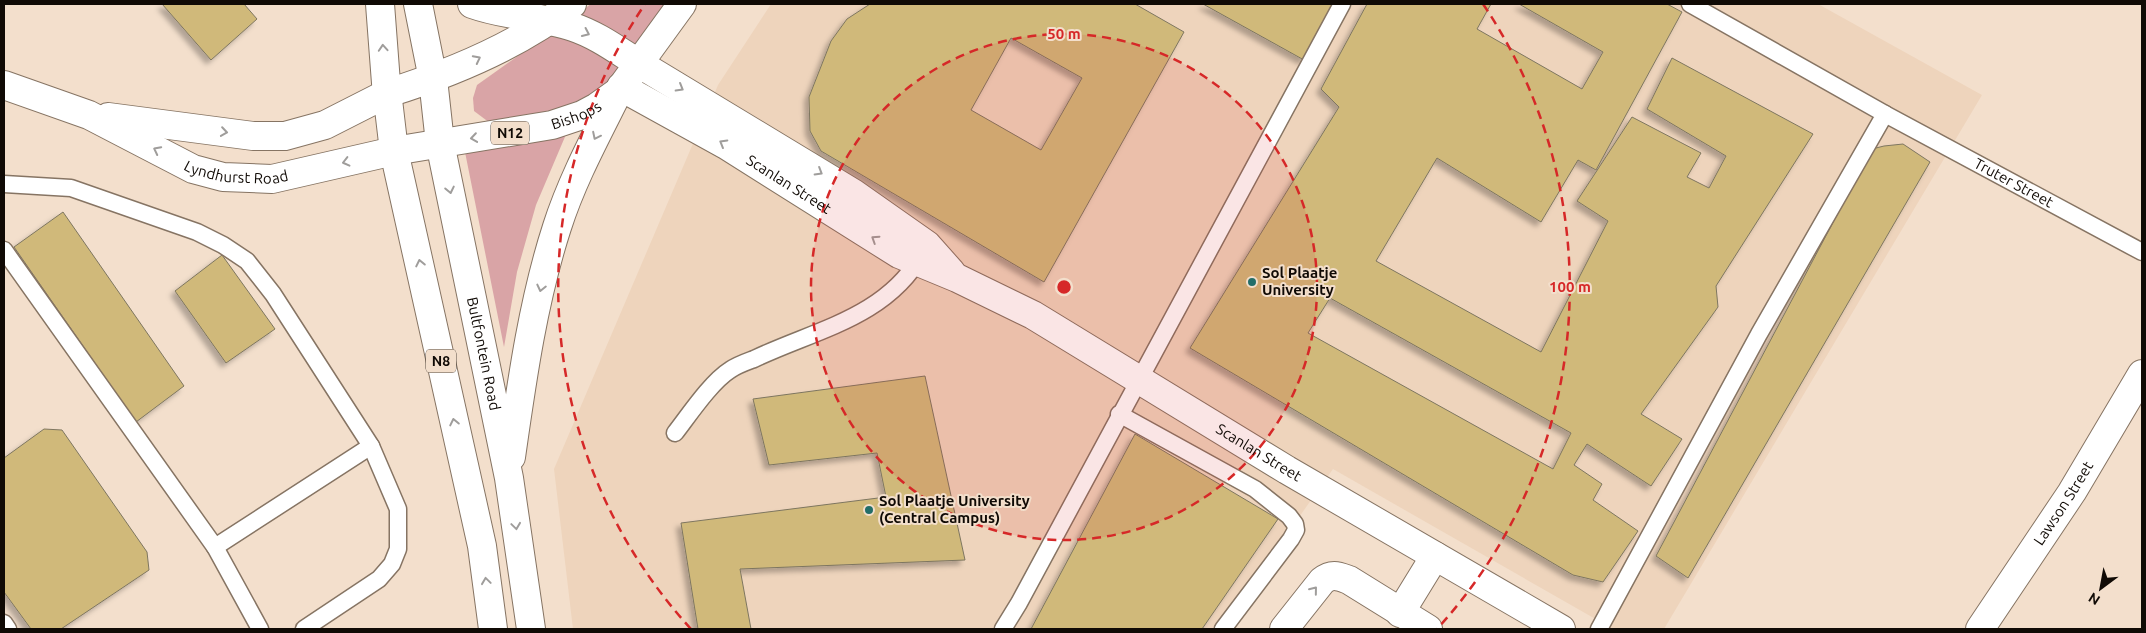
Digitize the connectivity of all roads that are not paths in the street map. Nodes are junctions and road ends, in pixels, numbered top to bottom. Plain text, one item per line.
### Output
1 (380, 4) edge
2 (418, 4) edge
3 (472, 4) edge
4 (572, 4) edge
5 (682, 4) edge
6 (1342, 4) edge
7 (1690, 4) edge
8 (550, 21) junction
9 (638, 63) junction
10 (433, 79) junction
11 (4, 85) edge
12 (619, 89) junction
13 (388, 93) junction
14 (1886, 114) junction
15 (89, 115) junction
16 (440, 143) junction
17 (394, 151) junction
18 (4, 184) edge
19 (4, 250) edge
20 (2142, 252) edge
21 (922, 254) junction
22 (2142, 374) edge
23 (1138, 379) junction
24 (1119, 414) junction
25 (675, 433) dead end
26 (371, 446) junction
27 (509, 478) junction
28 (214, 547) junction
29 (1435, 556) junction
30 (1400, 613) junction
31 (4, 623) edge
32 (307, 628) edge
33 (8, 629) edge
34 (260, 629) edge
35 (493, 629) edge
36 (531, 629) edge
37 (1003, 629) edge
38 (1223, 629) edge
39 (1284, 629) edge
40 (1428, 629) edge
41 (1560, 629) edge
42 (1599, 629) edge
43 (1980, 629) edge

13 -> 1 main road, N8
2 - 10 main road, Bultfontein Road
3 - 8 main road, Scanlan Street
4 - 8 main road
5 - 9 main road, Bishops / N12
6 - 23 lane
7 - 14 lane, Truter Street
8 -> 9 main road, Scanlan Street
10 -> 8 main road
9 - 12 main road, Bishops / N12
9 -> 21 main road, Scanlan Street
10 - 13 main road
10 - 16 main road, Bultfontein Road
11 - 15 main road, Lyndhurst Road
12 -> 16 main road, Bishops / N12
21 -> 12 main road, Scanlan Street
12 -> 27 main road
15 -> 13 main road, Lyndhurst Road
13 - 17 main road, N8
14 - 20 lane, Truter Street
14 - 42 lane
17 -> 15 main road, Lyndhurst Road
16 - 17 main road, Bishops / N12
16 -> 27 main road, Bultfontein Road
35 -> 17 main road, N8
18 - 26 lane
19 - 28 lane
21 - 23 main road, Scanlan Street
21 - 25 lane
22 - 43 main road, Lawson Street
23 - 24 lane
23 - 29 main road, Scanlan Street
24 - 37 lane
24 - 38 lane
26 - 28 lane
26 - 32 lane
27 -> 36 main road, Bultfontein Road
28 - 34 lane
29 - 30 main road
29 - 41 main road, Scanlan Street
39 -> 30 main road
30 - 40 main road
31 - 33 lane

